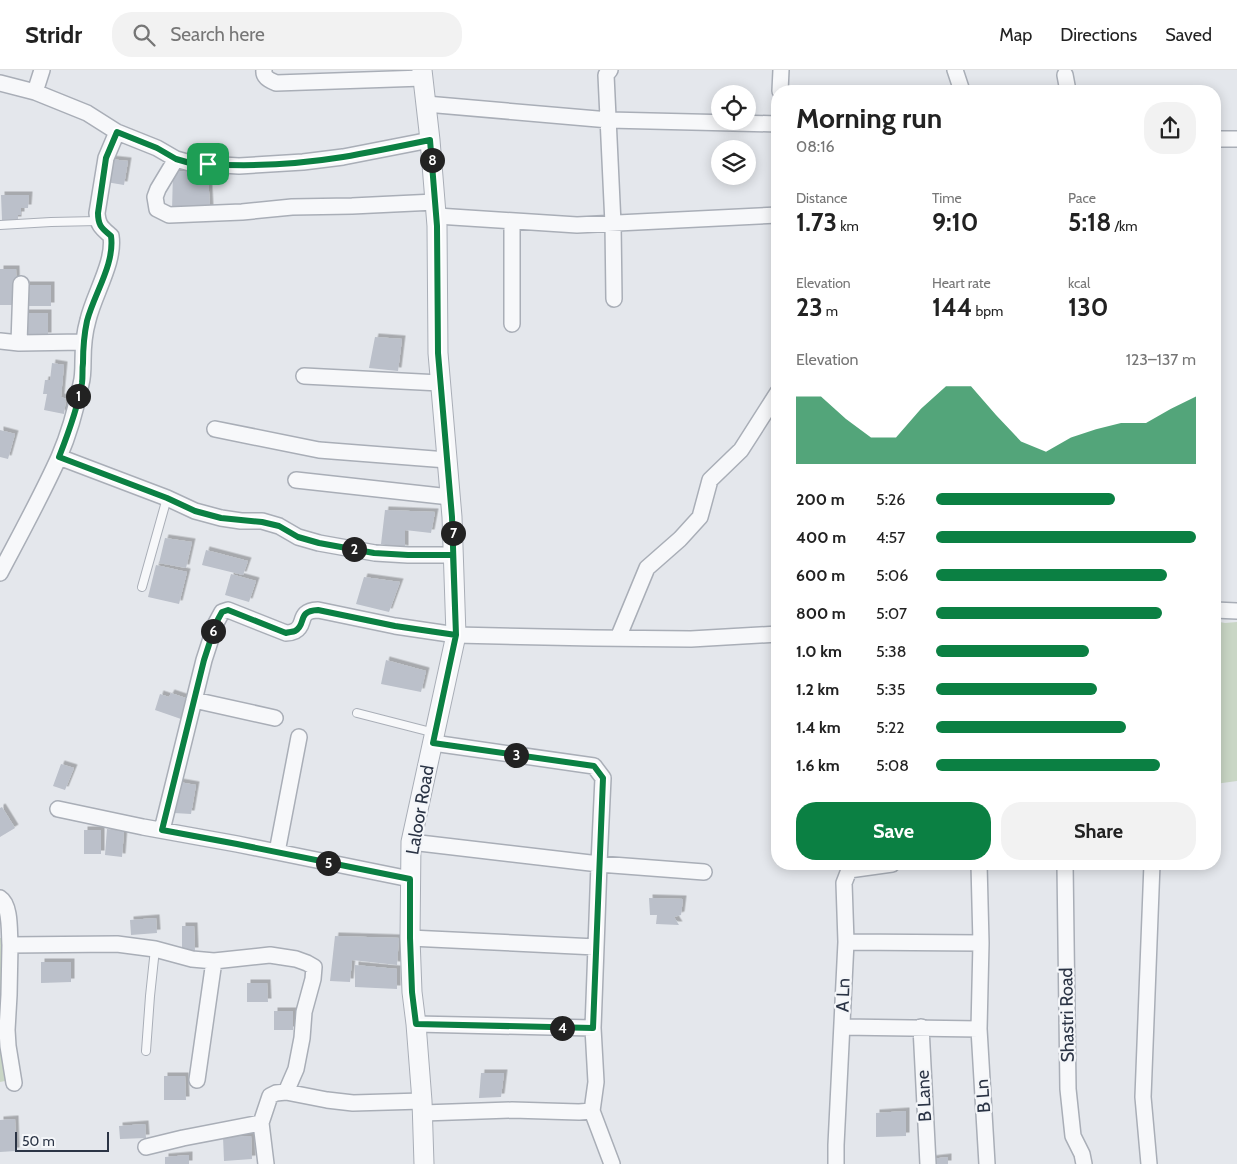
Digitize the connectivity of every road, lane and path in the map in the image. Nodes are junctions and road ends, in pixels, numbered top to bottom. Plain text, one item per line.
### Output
1 (42, 70) edge
2 (264, 70) edge
3 (610, 70) edge
4 (781, 70) edge
5 (955, 70) edge
6 (422, 74) edge
7 (1065, 75) dead end
8 (0, 83) edge
9 (780, 85) edge
10 (960, 85) edge
11 (1067, 85) edge
12 (35, 92) junction
13 (426, 104) junction
14 (609, 120) junction
15 (771, 124) edge
16 (117, 132) junction
17 (1221, 139) edge
18 (1237, 139) edge
19 (430, 140) junction
20 (176, 159) junction
21 (436, 209) junction
22 (771, 215) edge
23 (98, 221) junction
24 (512, 221) junction
25 (613, 224) junction
26 (0, 225) edge
27 (20, 284) dead end
28 (614, 300) dead end
29 (512, 324) dead end
30 (0, 341) edge
31 (84, 342) junction
32 (19, 344) junction
33 (304, 376) dead end
34 (440, 383) junction
35 (771, 403) edge
36 (215, 429) dead end
37 (59, 457) junction
38 (447, 460) junction
39 (296, 480) dead end
40 (450, 497) junction
41 (167, 498) junction
42 (453, 555) junction
43 (0, 573) edge
44 (142, 587) dead end
45 (1221, 610) edge
46 (1237, 611) edge
47 (771, 634) edge
48 (456, 635) junction
49 (618, 638) junction
50 (194, 700) junction
51 (357, 713) dead end
52 (275, 718) dead end
53 (300, 737) dead end
54 (434, 738) junction
55 (58, 809) dead end
56 (162, 830) junction
57 (411, 842) junction
58 (277, 852) junction
59 (599, 864) junction
60 (849, 870) edge
61 (979, 870) edge
62 (1065, 870) edge
63 (1152, 870) edge
64 (704, 872) dead end
65 (410, 879) junction
66 (0, 898) edge
67 (410, 938) junction
68 (846, 942) junction
69 (981, 943) junction
70 (10, 945) junction
71 (596, 947) junction
72 (155, 949) junction
73 (214, 961) junction
74 (416, 1024) junction
75 (842, 1027) junction
76 (921, 1027) junction
77 (593, 1028) junction
78 (978, 1029) junction
79 (146, 1051) dead end
80 (196, 1080) dead end
81 (14, 1083) dead end
82 (286, 1092) junction
83 (422, 1107) junction
84 (592, 1111) junction
85 (261, 1123) junction
86 (146, 1147) dead end
87 (266, 1164) edge
88 (424, 1164) edge
89 (612, 1164) edge
90 (836, 1164) edge
91 (928, 1164) edge
92 (987, 1164) edge
93 (1084, 1164) edge
94 (1149, 1164) edge

1 - 12 street
2 - 6 street
3 - 14 street
4 - 9 street
5 - 10 street
6 - 13 street, Laloor Road
7 - 11 street
8 - 12 street
12 - 16 street
13 - 14 street
13 - 19 street, Laloor Road
14 - 15 street
14 - 25 street
16 - 20 street
16 - 23 street
17 - 18 street
19 - 20 street
19 - 21 street, Laloor Road
20 - 21 street
21 - 24 street
21 - 34 street, Laloor Road
22 - 25 street
23 - 26 lane
23 - 31 street
24 - 25 street
24 - 29 street
25 - 28 street
27 - 32 street
30 - 32 street
31 - 32 street
31 - 37 street
33 - 34 street
34 - 38 street, Laloor Road
35 - 49 street
36 - 38 street
37 - 41 street
37 - 43 street
38 - 40 street, Laloor Road
39 - 40 street
40 - 42 street, Laloor Road
41 - 42 street
41 - 44 lane
42 - 48 street, Laloor Road
45 - 46 street
47 - 49 street
48 - 49 street
48 - 50 street
48 - 54 street, Laloor Road
50 - 52 street
50 - 56 street
51 - 54 lane
53 - 58 street
54 - 57 street, Laloor Road
54 - 59 street
55 - 56 street
56 - 58 street
57 - 59 street
57 - 65 street, Laloor Road
58 - 65 street
59 - 64 street
59 - 71 street
60 - 68 street, A Ln
61 - 69 street
62 - 93 street, Shastri Road
63 - 94 street
65 - 67 street, Laloor Road
66 - 70 street
67 - 71 street
67 - 74 street, Laloor Road
68 - 69 street
68 - 75 street, A Ln
69 - 78 street
70 - 72 street
70 - 81 street
71 - 77 street
72 - 73 street
72 - 79 lane
73 - 80 street
73 - 82 street
74 - 77 street
74 - 83 street, Laloor Road
75 - 76 street
75 - 90 street, A Ln
76 - 78 street
76 - 91 street, B Lane
77 - 84 street
78 - 92 street, B Ln
82 - 83 street
82 - 85 street
83 - 84 street
83 - 88 street, Laloor Road
84 - 89 street
85 - 86 street
85 - 87 street

